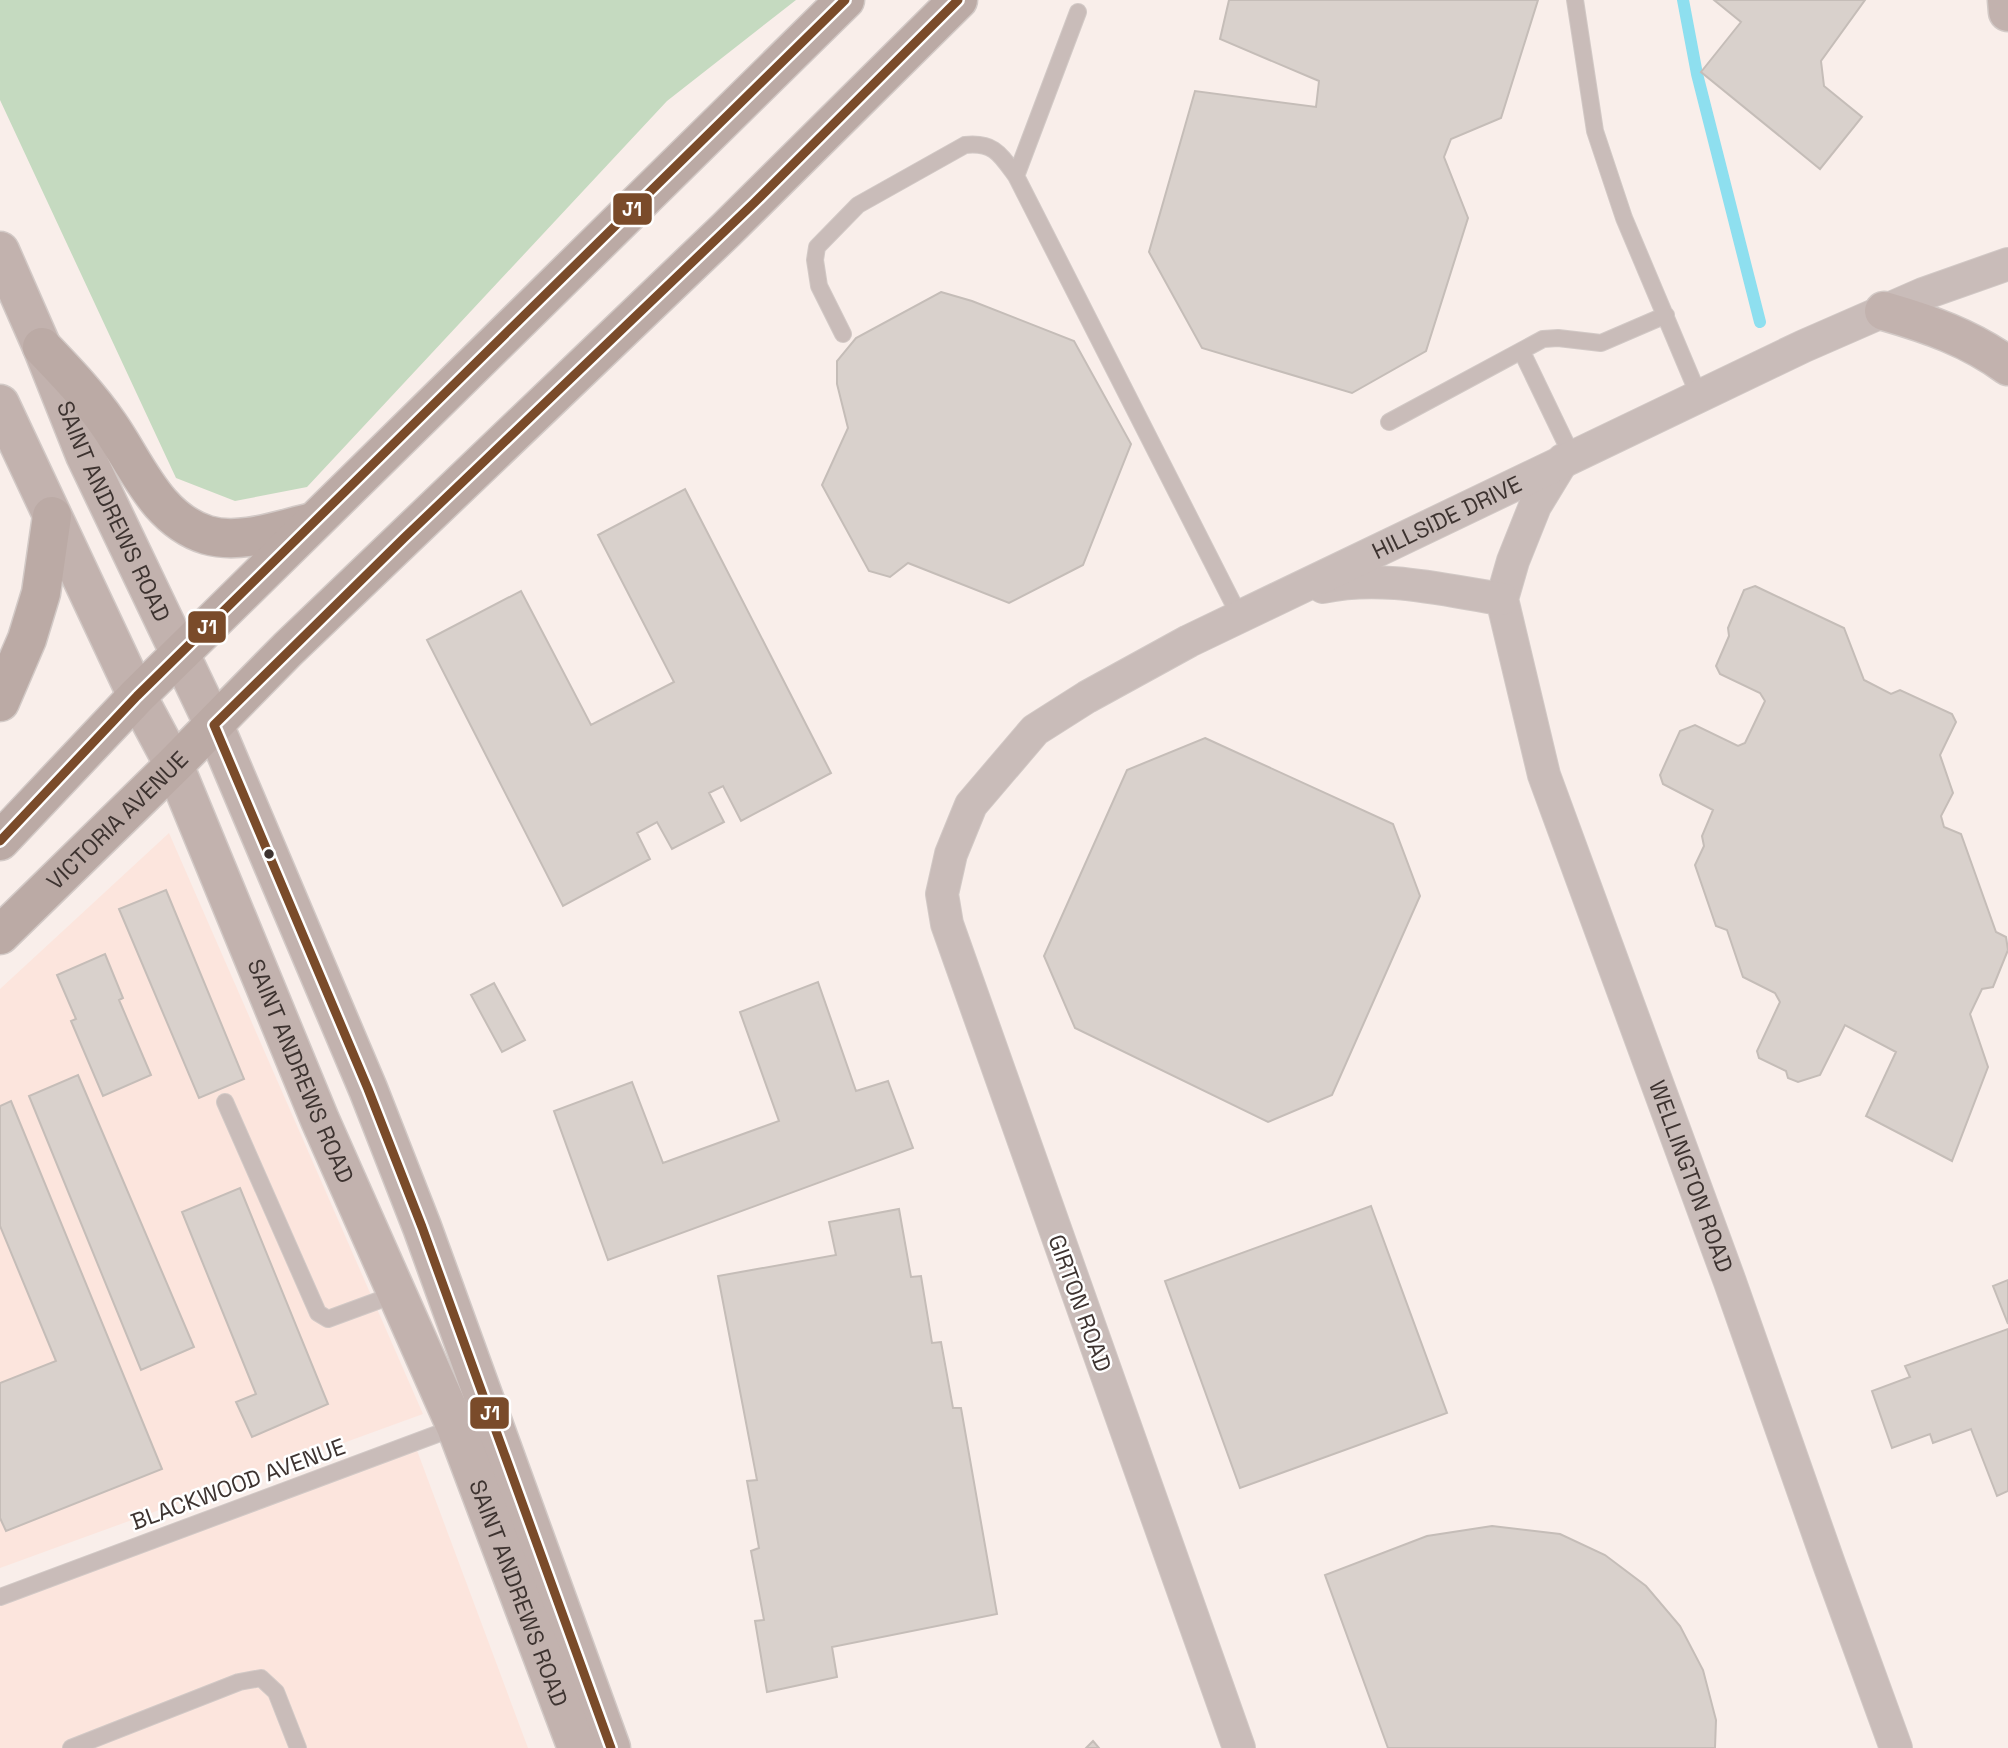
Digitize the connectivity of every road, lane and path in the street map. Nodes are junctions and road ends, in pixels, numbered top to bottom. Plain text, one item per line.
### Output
1 (845, 0) edge
2 (958, 0) edge
3 (1576, 0) edge
4 (2007, 0) edge
5 (1079, 12) dead end
6 (2008, 12) edge
7 (1016, 176) junction
8 (0, 251) edge
9 (2008, 264) edge
10 (1884, 311) junction
11 (1665, 316) junction
12 (843, 334) dead end
13 (42, 347) junction
14 (1522, 352) junction
15 (2008, 366) edge
16 (1699, 396) junction
17 (0, 404) edge
18 (1389, 422) dead end
19 (1568, 458) junction
20 (52, 516) junction
21 (313, 522) junction
22 (1502, 599) junction
23 (1275, 600) junction
24 (1240, 617) junction
25 (182, 654) junction
26 (137, 696) junction
27 (0, 702) edge
28 (214, 724) junction
29 (174, 765) junction
30 (0, 841) edge
31 (951, 854) joint
32 (0, 935) edge
33 (225, 1102) dead end
34 (396, 1294) junction
35 (472, 1418) junction
36 (0, 1597) edge
37 (71, 1748) edge
38 (298, 1748) edge
39 (576, 1748) edge
40 (611, 1748) edge
41 (1239, 1748) edge
42 (1896, 1748) edge

1 - 21 main road
2 - 28 main road, VICTORIA AVENUE
3 - 11 lane
4 - 6 main road
5 - 7 lane
7 - 12 lane
7 - 24 lane
8 - 13 main road, SAINT ANDREWS ROAD
9 - 10 street, HILLSIDE DRIVE
10 - 15 main road
10 - 16 street, HILLSIDE DRIVE
11 - 14 lane
11 - 16 lane
13 - 21 main road
13 - 25 main road, SAINT ANDREWS ROAD
14 - 18 lane
14 - 19 lane
16 - 19 street, HILLSIDE DRIVE
17 - 20 main road, SAINT ANDREWS ROAD
19 - 22 street, WELLINGTON ROAD
19 - 23 street, HILLSIDE DRIVE
20 - 26 main road, SAINT ANDREWS ROAD
20 - 27 main road
21 - 25 main road
22 - 23 street
22 - 42 street, WELLINGTON ROAD
23 - 24 street, HILLSIDE DRIVE
24 - 31 street, HILLSIDE DRIVE
25 - 26 main road
25 - 28 main road, SAINT ANDREWS ROAD
26 - 29 main road, SAINT ANDREWS ROAD
26 - 30 main road
28 - 29 main road, VICTORIA AVENUE
28 - 35 main road, SAINT ANDREWS ROAD
29 - 32 main road, VICTORIA AVENUE
29 - 34 main road, SAINT ANDREWS ROAD
31 - 41 street, GIRTON ROAD
33 - 34 lane
34 - 35 main road, SAINT ANDREWS ROAD
35 - 36 lane, BLACKWOOD AVENUE
35 - 39 main road, SAINT ANDREWS ROAD
35 - 40 main road, SAINT ANDREWS ROAD
37 - 38 lane

